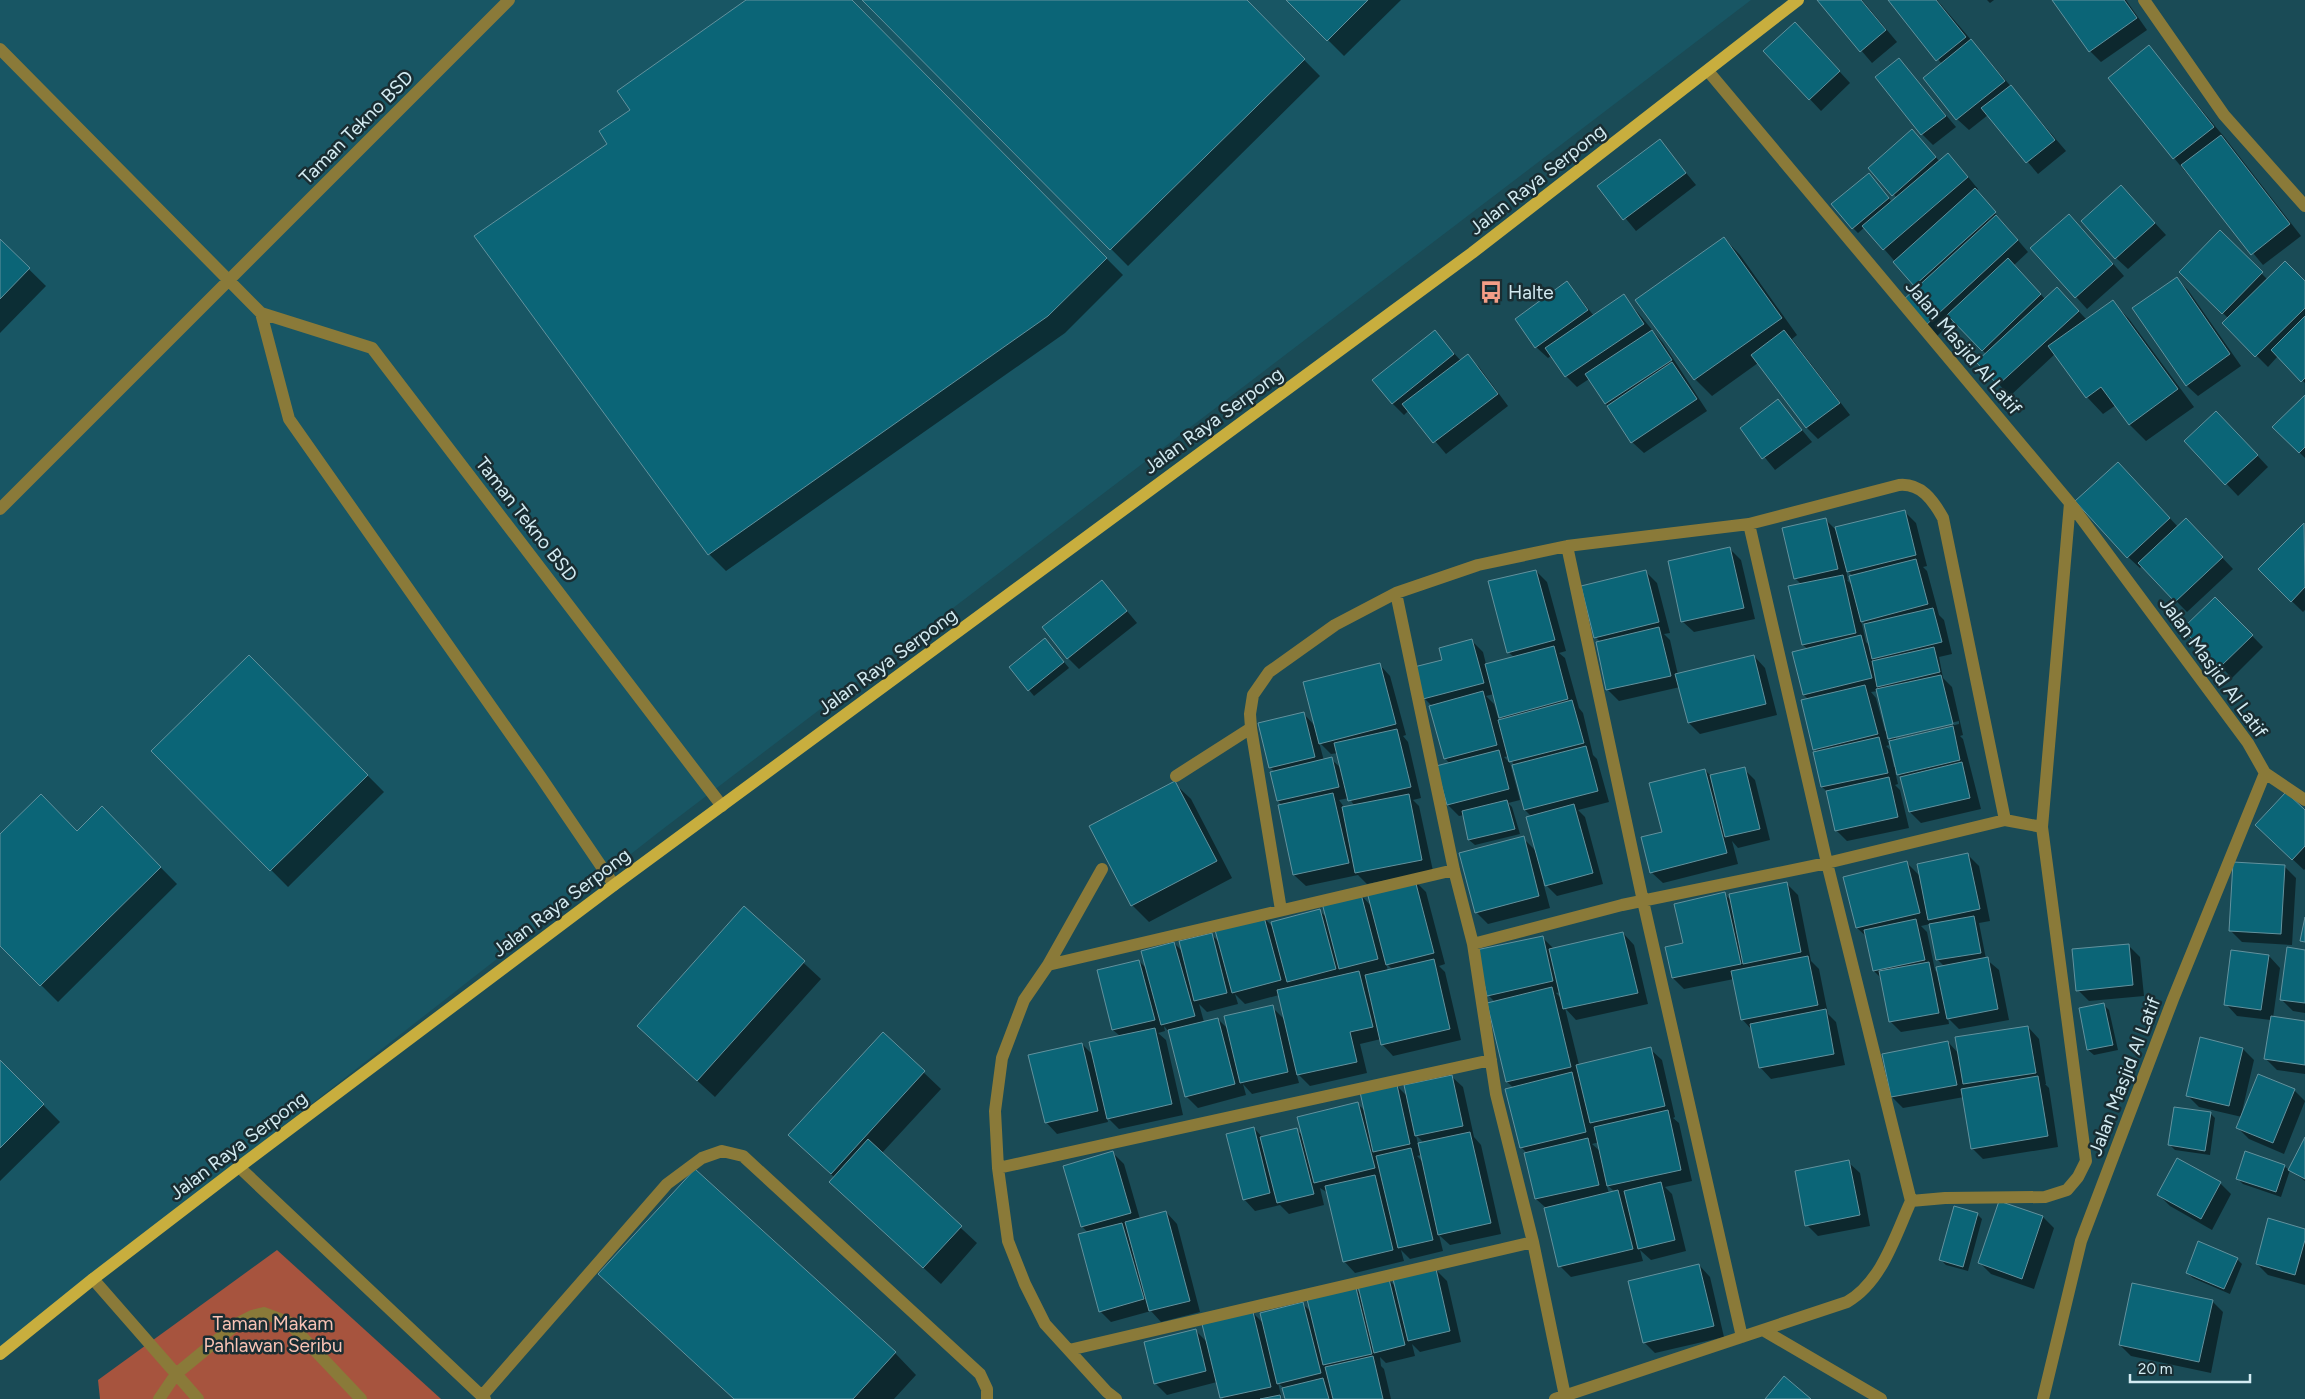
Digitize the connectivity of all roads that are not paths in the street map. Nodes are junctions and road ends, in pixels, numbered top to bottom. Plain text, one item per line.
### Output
1 (510, 0) edge
2 (1798, 0) edge
3 (2144, 0) edge
4 (0, 49) edge
5 (1708, 71) junction
6 (2305, 206) edge
7 (230, 281) junction
8 (261, 313) junction
9 (2070, 503) junction
10 (0, 508) edge
11 (1749, 524) junction
12 (1567, 546) junction
13 (1396, 592) junction
14 (1250, 728) junction
15 (2265, 773) junction
16 (1176, 776) dead end
17 (2305, 800) edge
18 (722, 806) junction
19 (2005, 820) junction
20 (2042, 827) junction
21 (1827, 863) junction
22 (1102, 870) dead end
23 (1454, 870) junction
24 (614, 885) junction
25 (1643, 901) junction
26 (1281, 910) junction
27 (1473, 944) junction
28 (1048, 965) junction
29 (1491, 1060) junction
30 (240, 1167) junction
31 (998, 1168) junction
32 (1912, 1201) junction
33 (1533, 1242) junction
34 (93, 1279) junction
35 (1763, 1330) junction
36 (1742, 1337) junction
37 (1069, 1350) junction
38 (0, 1354) edge
39 (176, 1374) junction
40 (1560, 1397) edge
41 (484, 1398) edge
42 (159, 1399) edge
43 (198, 1399) edge
44 (361, 1399) edge
45 (987, 1399) edge
46 (1116, 1399) edge
47 (1881, 1399) edge
48 (2043, 1399) edge

1 - 7 street, Taman Tekno BSD
2 - 5 main road, Jalan Raya Serpong
3 - 6 street
4 - 7 street, Taman Tekno BSD
5 - 9 street, Jalan Masjid Al Latif
5 - 18 main road, Jalan Raya Serpong
7 - 8 street, Taman Tekno BSD
7 - 10 street, Taman Tekno BSD
8 - 18 street, Taman Tekno BSD
8 - 24 street, Taman Tekno BSD
9 - 15 street, Jalan Masjid Al Latif
9 - 20 street
11 - 12 street
11 - 19 street
11 - 21 street
12 - 13 street
12 - 25 street
13 - 14 street
13 - 23 street
14 - 16 street
14 - 26 street
15 - 17 street
15 - 48 street, Jalan Masjid Al Latif
18 - 24 main road, Jalan Raya Serpong
19 - 20 street
19 - 21 street
20 - 32 street
21 - 25 street
21 - 32 street
22 - 28 street
23 - 26 street
23 - 27 street
24 - 30 main road, Jalan Raya Serpong
25 - 27 street
25 - 36 street
26 - 28 street
27 - 29 street
28 - 31 street
29 - 31 street
29 - 33 street
30 - 34 main road, Jalan Raya Serpong
30 - 41 street
31 - 37 street
32 - 35 street
33 - 37 street
33 - 40 street
34 - 38 main road, Jalan Raya Serpong
34 - 39 street
35 - 36 street
35 - 47 street
36 - 40 street
37 - 46 street
39 - 42 street
39 - 43 street
39 - 44 street
41 - 45 street

